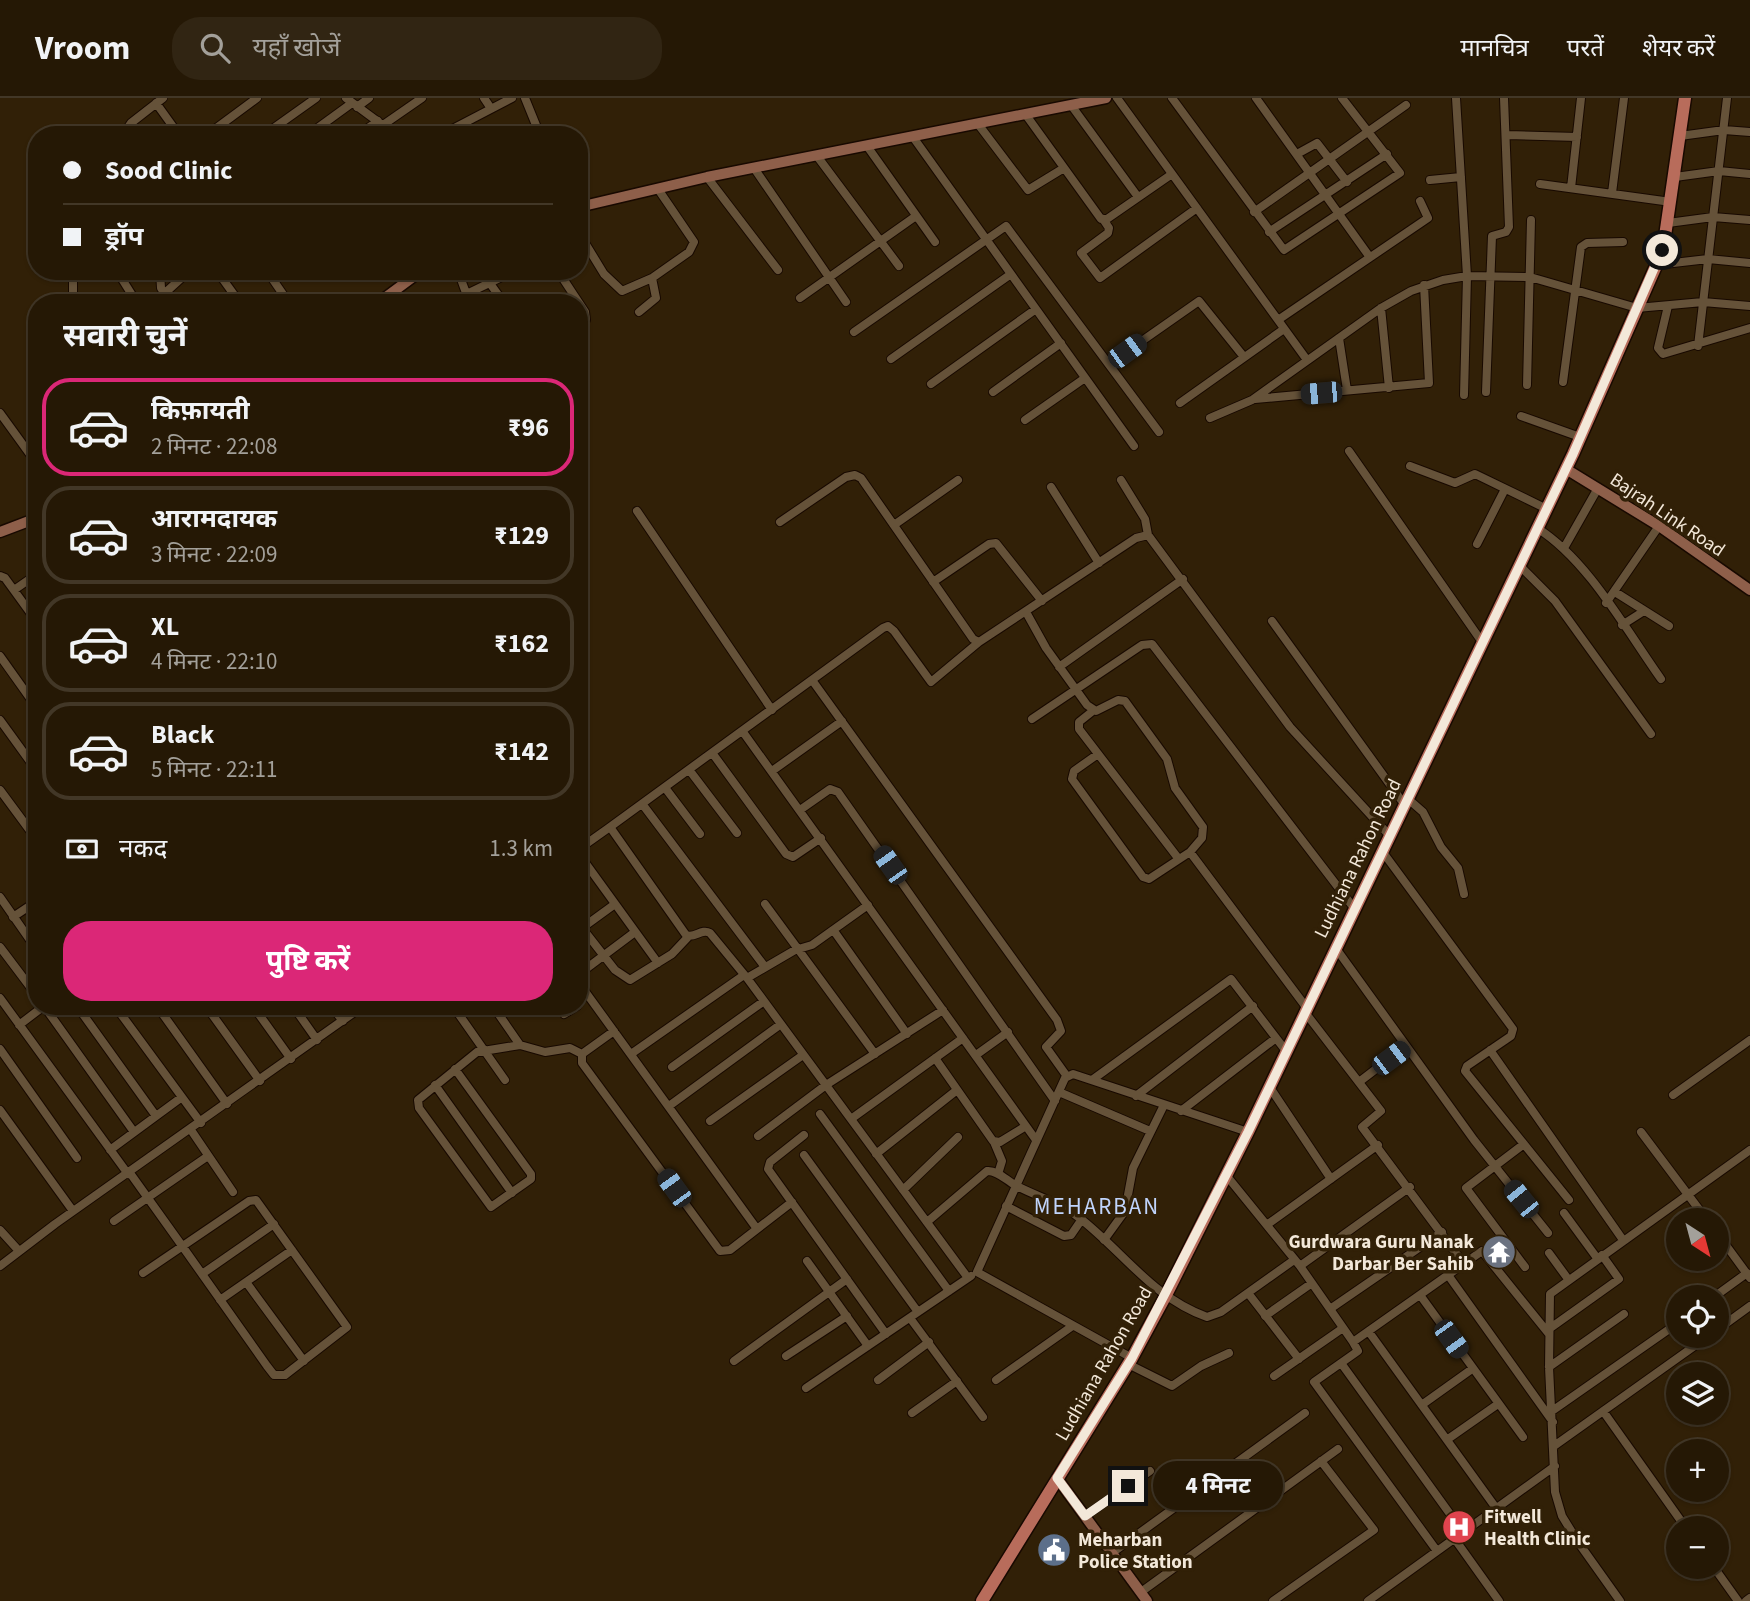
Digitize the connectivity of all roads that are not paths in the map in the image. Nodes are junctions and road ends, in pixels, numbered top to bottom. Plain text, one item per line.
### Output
1 (257, 98) edge
2 (316, 98) edge
3 (369, 98) edge
4 (422, 98) edge
5 (484, 98) edge
6 (512, 98) edge
7 (525, 98) edge
8 (1106, 98) edge
9 (1117, 98) edge
10 (1172, 98) edge
11 (1256, 98) edge
12 (1342, 98) edge
13 (1456, 98) edge
14 (1504, 98) edge
15 (1581, 98) edge
16 (1624, 98) edge
17 (1685, 98) edge
18 (1727, 98) edge
19 (160, 101) edge
20 (352, 102) edge
21 (1071, 105) junction
22 (1406, 105) dead end
23 (490, 107) junction
24 (1026, 114) junction
25 (380, 123) junction
26 (978, 124) junction
27 (129, 126) edge
28 (174, 126) edge
29 (219, 126) edge
30 (277, 126) edge
31 (320, 126) edge
32 (374, 126) edge
33 (384, 126) edge
34 (457, 126) edge
35 (536, 126) edge
36 (1724, 130) junction
37 (1369, 132) junction
38 (1750, 132) edge
39 (1507, 135) junction
40 (1680, 136) junction
41 (913, 137) junction
42 (1577, 137) junction
43 (867, 146) junction
44 (1297, 154) junction
45 (1387, 154) junction
46 (817, 156) junction
47 (1330, 159) junction
48 (754, 168) junction
49 (1064, 168) junction
50 (1719, 171) junction
51 (1172, 173) junction
52 (1310, 173) junction
53 (1750, 174) edge
54 (707, 177) junction
55 (1461, 177) junction
56 (1675, 177) junction
57 (1430, 180) dead end
58 (1347, 181) junction
59 (1540, 184) dead end
60 (658, 188) junction
61 (1571, 188) junction
62 (1612, 192) junction
63 (1326, 195) junction
64 (1138, 197) junction
65 (1420, 201) dead end
66 (1671, 202) junction
67 (588, 206) edge
68 (1197, 208) junction
69 (1254, 212) junction
70 (916, 215) junction
71 (1340, 215) junction
72 (1713, 216) junction
73 (1103, 219) junction
74 (1531, 220) dead end
75 (1750, 220) edge
76 (1668, 223) junction
77 (1269, 232) junction
78 (985, 238) junction
79 (881, 240) junction
80 (935, 242) dead end
81 (1623, 242) dead end
82 (588, 250) edge
83 (1369, 256) junction
84 (1708, 259) junction
85 (1750, 263) edge
86 (1656, 265) junction
87 (899, 266) dead end
88 (778, 270) dead end
89 (1011, 274) junction
90 (1467, 276) junction
91 (1491, 276) junction
92 (1530, 277) junction
93 (652, 278) junction
94 (828, 278) junction
95 (159, 280) edge
96 (179, 280) edge
97 (409, 280) edge
98 (461, 280) edge
99 (494, 280) edge
100 (489, 282) junction
101 (1424, 285) junction
102 (1573, 288) junction
103 (164, 293) joint
104 (466, 293) joint
105 (390, 294) edge
106 (497, 294) edge
107 (800, 298) dead end
108 (846, 302) dead end
109 (1703, 302) junction
110 (1668, 306) junction
111 (1750, 306) edge
112 (1381, 308) junction
113 (1637, 308) junction
114 (1036, 309) junction
115 (639, 312) dead end
116 (1278, 320) junction
117 (1284, 328) junction
118 (1750, 328) edge
119 (854, 332) dead end
120 (1339, 338) junction
121 (1060, 343) junction
122 (1698, 346) junction
123 (1244, 357) junction
124 (891, 359) dead end
125 (1307, 360) junction
126 (1110, 364) junction
127 (1085, 378) junction
128 (1563, 382) dead end
129 (931, 384) dead end
130 (1527, 386) dead end
131 (1389, 388) junction
132 (1347, 390) junction
133 (993, 392) dead end
134 (1486, 392) dead end
135 (1464, 395) dead end
136 (1252, 400) junction
137 (1180, 403) dead end
138 (0, 413) edge
139 (1521, 416) dead end
140 (1210, 418) dead end
141 (1025, 420) dead end
142 (1160, 432) dead end
143 (1580, 438) junction
144 (1134, 446) dead end
145 (1349, 451) dead end
146 (28, 452) edge
147 (1410, 466) dead end
148 (1566, 469) junction
149 (958, 480) dead end
150 (1121, 480) dead end
151 (1051, 487) dead end
152 (1598, 488) junction
153 (1505, 489) junction
154 (1547, 509) junction
155 (637, 511) dead end
156 (28, 521) edge
157 (780, 522) dead end
158 (894, 526) junction
159 (1659, 526) junction
160 (1537, 528) junction
161 (0, 532) edge
162 (1148, 535) junction
163 (1477, 544) dead end
164 (1564, 548) junction
165 (1099, 563) junction
166 (1520, 565) junction
167 (0, 576) edge
168 (1183, 579) junction
169 (28, 580) edge
170 (933, 582) junction
171 (14, 590) junction
172 (1750, 590) edge
173 (1615, 592) junction
174 (1042, 601) junction
175 (1606, 603) junction
176 (28, 609) edge
177 (1644, 611) junction
178 (1026, 612) junction
179 (1272, 621) dead end
180 (1622, 625) junction
181 (1669, 626) dead end
182 (979, 642) junction
183 (1482, 642) junction
184 (0, 656) edge
185 (1059, 667) junction
186 (1661, 679) dead end
187 (812, 680) junction
188 (1076, 690) junction
189 (28, 695) edge
190 (772, 710) junction
191 (1094, 710) junction
192 (1032, 719) dead end
193 (0, 720) edge
194 (842, 721) junction
195 (743, 732) junction
196 (1651, 734) dead end
197 (713, 754) junction
198 (1097, 754) junction
199 (28, 759) edge
200 (772, 771) junction
201 (690, 772) junction
202 (666, 789) junction
203 (0, 790) edge
204 (1406, 801) junction
205 (643, 805) junction
206 (800, 810) junction
207 (610, 827) junction
208 (28, 828) edge
209 (737, 833) dead end
210 (699, 834) dead end
211 (1389, 835) junction
212 (821, 838) junction
213 (588, 844) edge
214 (1381, 851) junction
215 (1190, 852) junction
216 (1178, 858) junction
217 (588, 864) edge
218 (1464, 894) dead end
219 (0, 898) edge
220 (615, 904) junction
221 (765, 904) dead end
222 (868, 905) junction
223 (28, 907) edge
224 (1354, 908) junction
225 (13, 917) junction
226 (588, 921) edge
227 (834, 931) junction
228 (635, 932) junction
229 (588, 935) edge
230 (688, 937) junction
231 (28, 938) edge
232 (0, 947) edge
233 (1335, 947) junction
234 (799, 949) junction
235 (604, 956) junction
236 (658, 963) junction
237 (765, 967) junction
238 (588, 968) edge
239 (746, 976) junction
240 (28, 984) edge
241 (588, 995) edge
242 (0, 998) edge
243 (590, 998) joint
244 (764, 1001) junction
245 (1253, 1006) junction
246 (1305, 1009) junction
247 (943, 1010) junction
248 (32, 1015) edge
249 (50, 1015) edge
250 (84, 1015) edge
251 (122, 1015) edge
252 (163, 1015) edge
253 (212, 1015) edge
254 (262, 1015) edge
255 (299, 1015) edge
256 (338, 1015) edge
257 (351, 1015) edge
258 (459, 1015) edge
259 (499, 1015) edge
260 (343, 1021) junction
261 (781, 1024) junction
262 (19, 1025) junction
263 (614, 1031) junction
264 (1008, 1032) junction
265 (907, 1034) junction
266 (963, 1038) junction
267 (1276, 1038) junction
268 (317, 1040) junction
269 (1750, 1040) edge
270 (520, 1045) junction
271 (1406, 1046) junction
272 (0, 1049) edge
273 (483, 1049) junction
274 (1490, 1050) junction
275 (1286, 1051) junction
276 (582, 1054) junction
277 (631, 1054) junction
278 (874, 1054) junction
279 (803, 1055) junction
280 (976, 1055) junction
281 (935, 1058) junction
282 (291, 1059) junction
283 (672, 1067) dead end
284 (455, 1069) junction
285 (1066, 1075) junction
286 (505, 1080) dead end
287 (1092, 1080) junction
288 (260, 1081) junction
289 (1359, 1082) junction
290 (435, 1085) junction
291 (826, 1085) junction
292 (1269, 1086) junction
293 (957, 1090) junction
294 (1059, 1092) junction
295 (1673, 1095) dead end
296 (1136, 1096) junction
297 (182, 1097) junction
298 (1055, 1101) junction
299 (228, 1104) junction
300 (1164, 1105) junction
301 (668, 1106) junction
302 (0, 1110) edge
303 (1181, 1111) junction
304 (820, 1114) dead end
305 (156, 1116) junction
306 (851, 1119) junction
307 (710, 1121) dead end
308 (201, 1123) junction
309 (1026, 1126) junction
310 (191, 1130) junction
311 (1150, 1131) junction
312 (134, 1132) junction
313 (1248, 1132) junction
314 (1641, 1132) dead end
315 (804, 1135) dead end
316 (758, 1136) dead end
317 (958, 1137) dead end
318 (1036, 1140) junction
319 (994, 1142) junction
320 (1524, 1144) junction
321 (1378, 1145) junction
322 (110, 1150) junction
323 (1750, 1150) edge
324 (876, 1154) junction
325 (804, 1155) dead end
326 (208, 1156) junction
327 (77, 1158) dead end
328 (1494, 1166) junction
329 (129, 1174) junction
330 (998, 1174) junction
331 (1226, 1175) junction
332 (1331, 1179) junction
333 (1015, 1185) junction
334 (1410, 1188) junction
335 (903, 1190) junction
336 (233, 1192) dead end
337 (512, 1193) junction
338 (1688, 1195) junction
339 (148, 1198) junction
340 (1569, 1200) dead end
341 (792, 1202) junction
342 (1006, 1206) junction
343 (1698, 1208) edge
344 (73, 1211) junction
345 (1564, 1213) dead end
346 (1082, 1219) junction
347 (114, 1221) dead end
348 (927, 1222) junction
349 (274, 1224) junction
350 (1268, 1224) junction
351 (757, 1229) junction
352 (0, 1230) edge
353 (1442, 1232) junction
354 (1548, 1233) dead end
355 (1104, 1240) junction
356 (1623, 1240) junction
357 (183, 1247) junction
358 (1729, 1249) edge
359 (292, 1250) junction
360 (19, 1251) junction
361 (1549, 1253) dead end
362 (1599, 1257) junction
363 (807, 1261) dead end
364 (1297, 1263) junction
365 (1464, 1264) junction
366 (0, 1266) edge
367 (1525, 1267) dead end
368 (977, 1272) junction
369 (143, 1273) dead end
370 (202, 1274) junction
371 (1448, 1275) junction
372 (1748, 1275) edge
373 (968, 1278) junction
374 (847, 1279) junction
375 (1568, 1279) junction
376 (247, 1282) junction
377 (1312, 1283) junction
378 (1729, 1287) edge
379 (828, 1291) junction
380 (949, 1291) junction
381 (1248, 1293) junction
382 (1420, 1295) junction
383 (1165, 1297) junction
384 (220, 1300) junction
385 (1750, 1306) edge
386 (1330, 1309) junction
387 (918, 1312) junction
388 (1624, 1314) dead end
389 (846, 1316) junction
390 (1265, 1316) junction
391 (910, 1318) junction
392 (1729, 1321) edge
393 (1071, 1327) junction
394 (1343, 1328) junction
395 (1549, 1331) junction
396 (1666, 1331) edge
397 (1369, 1332) junction
398 (886, 1334) junction
399 (929, 1342) junction
400 (1353, 1342) junction
401 (868, 1346) junction
402 (1692, 1348) edge
403 (1229, 1353) dead end
404 (786, 1356) dead end
405 (1299, 1359) junction
406 (304, 1361) junction
407 (734, 1361) dead end
408 (1130, 1361) junction
409 (1341, 1363) junction
410 (1549, 1367) junction
411 (1472, 1369) junction
412 (1275, 1376) dead end
413 (878, 1380) dead end
414 (996, 1380) dead end
415 (957, 1381) junction
416 (806, 1388) dead end
417 (1423, 1404) junction
418 (1498, 1404) junction
419 (1552, 1411) junction
420 (1603, 1411) junction
421 (912, 1413) dead end
422 (1305, 1413) dead end
423 (983, 1418) dead end
424 (1553, 1422) junction
425 (1523, 1437) dead end
426 (1448, 1439) junction
427 (1554, 1446) junction
428 (1338, 1449) dead end
429 (1321, 1461) junction
430 (1555, 1466) junction
431 (1150, 1471) dead end
432 (1057, 1478) junction
433 (1496, 1508) junction
434 (1085, 1516) junction
435 (1677, 1516) edge
436 (1463, 1532) junction
437 (1454, 1538) junction
438 (1437, 1551) junction
439 (1112, 1553) junction
440 (1722, 1579) edge
441 (1144, 1597) edge
442 (1750, 1598) edge
443 (1496, 1600) edge
444 (982, 1601) edge
445 (1273, 1601) edge
446 (1368, 1601) edge
447 (1620, 1601) edge
448 (1738, 1601) edge
449 (1745, 1601) edge

1 - 29 street
2 - 30 street
3 - 20 street
4 - 25 street
5 - 23 street
6 - 23 street
7 - 35 street
8 - 21 street
9 - 51 street
10 - 69 street
11 - 44 street
12 - 37 street
13 - 55 street
14 - 39 street
15 - 42 street
16 - 62 street
17 - 40 main road, Ludhiana Rahon Road
18 - 36 street
19 - 27 street
19 - 28 street
20 - 25 street
20 - 31 street
21 - 24 street
21 - 64 street
22 - 37 street
23 - 34 street
24 - 26 street
24 - 49 street
25 - 32 street
25 - 33 street
26 - 41 street
26 - 49 street
36 - 38 street
36 - 40 street
36 - 50 street
37 - 45 street
37 - 47 street
39 - 42 street
39 - 91 street
40 - 56 main road, Ludhiana Rahon Road
41 - 43 street
41 - 78 street
42 - 61 street
43 - 46 street
43 - 70 street
44 - 47 street
44 - 52 street
45 - 58 street
45 - 71 street
46 - 48 street
46 - 79 street
47 - 52 street
47 - 58 street
48 - 54 street
48 - 94 street
49 - 73 street
50 - 53 street
50 - 56 street
50 - 72 street
51 - 64 street
51 - 68 street
52 - 63 street
52 - 69 street
54 - 60 street
54 - 88 street
55 - 57 street
55 - 90 street
56 - 66 main road, Ludhiana Rahon Road
58 - 63 street
59 - 61 street
60 - 67 street
60 - 93 street
61 - 62 street
62 - 66 street
63 - 71 street
63 - 77 street
64 - 73 street
65 - 83 street
66 - 76 main road, Ludhiana Rahon Road
68 - 73 street
68 - 116 street
69 - 77 street
70 - 79 street
70 - 80 street
71 - 77 street
71 - 83 street
72 - 75 street
72 - 76 street
72 - 84 street
74 - 92 street
76 - 86 main road, Ludhiana Rahon Road
78 - 89 street
78 - 119 street
78 - 126 street
79 - 87 street
79 - 94 street
81 - 102 street
82 - 93 street
83 - 116 street
84 - 85 street
84 - 86 street
84 - 109 street
86 - 113 main road, Ludhiana Rahon Road
89 - 114 street
89 - 124 street
90 - 91 street
90 - 101 street
90 - 135 street
91 - 92 street
91 - 134 street
92 - 102 street
92 - 130 street
93 - 115 street
94 - 107 street
94 - 108 street
95 - 103 street
96 - 103 street
97 - 105 street
98 - 104 street
99 - 100 street
100 - 104 street
100 - 106 street
101 - 112 street
101 - 131 street
102 - 113 street
102 - 128 street
109 - 110 street
109 - 111 street
109 - 122 street
110 - 113 street
110 - 122 street
112 - 120 street
112 - 131 street
113 - 143 main road, Ludhiana Rahon Road
114 - 121 street
114 - 129 street
116 - 117 street
117 - 123 street
117 - 125 street
118 - 122 street
120 - 125 street
120 - 132 street
121 - 127 street
121 - 133 street
123 - 126 street
123 - 137 street
125 - 136 street
126 - 142 street
127 - 141 street
127 - 144 street
131 - 132 street
132 - 136 street
136 - 140 street
138 - 146 street
139 - 143 street
143 - 148 main road, Ludhiana Rahon Road
145 - 183 street
147 - 153 street
148 - 152 street, Bajrah Link Road
148 - 154 main road, Ludhiana Rahon Road
149 - 158 street
150 - 162 street
151 - 165 street
152 - 159 street, Bajrah Link Road
152 - 164 street
153 - 154 street
153 - 163 street
154 - 160 main road, Ludhiana Rahon Road
155 - 190 street
156 - 161 street
157 - 158 street
158 - 170 street
159 - 172 street, Bajrah Link Road
159 - 173 street
160 - 164 street
160 - 166 main road, Ludhiana Rahon Road
162 - 165 street
162 - 168 street
164 - 175 street
165 - 174 street
166 - 183 main road, Ludhiana Rahon Road
166 - 196 street
167 - 171 street
168 - 185 street
168 - 211 street
169 - 171 street
170 - 174 street
170 - 182 street
171 - 176 street
173 - 175 street
173 - 177 street
174 - 178 street
175 - 180 street
177 - 180 street
177 - 181 street
178 - 182 street
178 - 185 street
179 - 204 street
180 - 186 street
182 - 187 street
183 - 204 main road, Ludhiana Rahon Road
184 - 189 street
185 - 188 street
187 - 190 street
187 - 194 street
188 - 191 street
188 - 192 street
188 - 224 street
190 - 195 street
191 - 198 street
191 - 215 street
193 - 199 street
194 - 200 street
194 - 285 street
195 - 197 street
195 - 200 street
197 - 201 street
197 - 212 street
198 - 216 street
198 - 216 street
200 - 206 street
201 - 202 street
201 - 209 street
202 - 205 street
202 - 210 street
203 - 208 street
204 - 211 main road, Ludhiana Rahon Road
204 - 218 street
205 - 207 street
205 - 237 street
206 - 212 street
206 - 264 street
207 - 213 street
207 - 230 street
211 - 214 main road, Ludhiana Rahon Road
212 - 222 street
214 - 224 main road, Ludhiana Rahon Road
214 - 274 street
215 - 216 street
215 - 246 street
217 - 220 street
219 - 225 street
220 - 226 street
220 - 228 street
221 - 234 street
222 - 227 street
222 - 247 street
223 - 225 street
224 - 233 main road, Ludhiana Rahon Road
225 - 231 street
227 - 234 street
227 - 265 street
228 - 235 street
228 - 236 street
229 - 235 street
230 - 236 street
230 - 239 street
232 - 240 street
233 - 246 main road, Ludhiana Rahon Road
233 - 271 street
234 - 237 street
234 - 278 street
235 - 236 street
235 - 238 street
237 - 239 street
239 - 244 street
239 - 277 street
241 - 243 street
242 - 262 street
243 - 263 street
244 - 261 street
244 - 283 street
245 - 267 street
245 - 287 street
245 - 296 street
246 - 275 main road, Ludhiana Rahon Road
246 - 289 street
247 - 265 street
247 - 266 street
248 - 262 street
249 - 312 street
250 - 305 street
251 - 297 street
252 - 299 street
253 - 288 street
254 - 282 street
255 - 268 street
256 - 260 street
257 - 260 street
258 - 273 street
259 - 270 street
260 - 268 street
261 - 279 street
261 - 301 street
262 - 322 street
263 - 276 street
263 - 277 street
264 - 280 street
264 - 298 street
265 - 278 street
266 - 280 street
266 - 281 street
267 - 275 street
267 - 303 street
268 - 282 street
269 - 295 street
270 - 273 street
270 - 276 street
271 - 289 street
271 - 328 street
272 - 327 street
273 - 284 street
273 - 286 street
274 - 320 street
274 - 356 street
275 - 292 main road, Ludhiana Rahon Road
276 - 351 street
277 - 301 street
278 - 291 street
279 - 291 street
279 - 307 street
280 - 309 street
281 - 293 street
281 - 306 street
282 - 288 street
284 - 290 street
284 - 337 street
285 - 287 street
285 - 294 street
287 - 296 street
288 - 299 street
289 - 321 street
290 - 337 street
290 - 337 street
291 - 306 street
291 - 316 street
292 - 313 main road, Ludhiana Rahon Road
292 - 332 street
293 - 319 street
293 - 324 street
294 - 298 street
294 - 311 street
296 - 300 street
297 - 305 street
297 - 308 street
298 - 318 street
299 - 308 street
300 - 303 street
300 - 311 street
301 - 351 street
302 - 344 street
303 - 313 street
304 - 380 street
305 - 312 street
306 - 324 street
308 - 310 street
309 - 318 street
309 - 319 street
310 - 326 street
310 - 329 street
311 - 355 street
312 - 322 street
313 - 331 main road, Ludhiana Rahon Road
314 - 338 street
315 - 341 street
317 - 335 street
318 - 333 street
319 - 330 street
320 - 328 street
320 - 340 street
321 - 332 street
321 - 334 street
322 - 329 street
323 - 338 street
324 - 335 street
325 - 387 street
326 - 336 street
326 - 339 street
328 - 354 street
328 - 367 street
329 - 339 street
329 - 344 street
330 - 333 street
330 - 348 street
331 - 350 street
331 - 383 main road, Ludhiana Rahon Road
332 - 350 street
333 - 342 street
333 - 346 street
334 - 353 street
334 - 364 street
335 - 348 street
338 - 343 street
338 - 356 street
339 - 347 street
339 - 357 street
341 - 351 street
341 - 374 street
342 - 346 street
342 - 368 street
344 - 360 street
345 - 362 street
346 - 355 street
348 - 373 street
349 - 357 street
349 - 359 street
349 - 370 street
350 - 364 street
352 - 360 street
353 - 365 street
353 - 386 street
355 - 383 street
356 - 362 street
357 - 369 street
357 - 370 street
358 - 372 street
359 - 376 street
359 - 406 street
360 - 366 street
361 - 375 street
362 - 375 street
362 - 395 street
363 - 379 street
364 - 377 street
364 - 381 street
365 - 371 street
365 - 395 street
368 - 373 street
368 - 393 street
370 - 384 street
371 - 382 street
371 - 424 street
372 - 378 street
373 - 380 street
374 - 379 street
374 - 398 street
375 - 395 street
376 - 384 street
376 - 406 street
377 - 386 street
377 - 390 street
379 - 389 street
379 - 407 street
380 - 387 street
381 - 383 street
381 - 390 street
382 - 397 street
382 - 411 street
383 - 408 main road, Ludhiana Rahon Road
384 - 406 street
385 - 392 street
386 - 394 street
387 - 391 street
388 - 410 street
389 - 401 street
389 - 404 street
390 - 405 street
391 - 398 street
391 - 399 street
393 - 408 street
393 - 414 street
394 - 400 street
394 - 405 street
395 - 410 street
396 - 419 street
397 - 400 street
397 - 417 street
398 - 401 street
399 - 413 street
399 - 415 street
400 - 409 street
401 - 416 street
402 - 420 street
403 - 408 street
405 - 412 street
408 - 432 main road, Ludhiana Rahon Road
409 - 436 street
409 - 438 street
410 - 419 street
411 - 417 street
411 - 418 street
415 - 421 street
415 - 423 street
417 - 426 street
418 - 425 street
418 - 426 street
419 - 424 street
420 - 427 street
420 - 435 street
422 - 439 street
424 - 427 street
426 - 433 street
427 - 430 street
428 - 429 street
429 - 441 street
429 - 445 street
430 - 433 street
430 - 447 street
431 - 434 street
432 - 434 street
432 - 444 main road, Ludhiana Rahon Road
433 - 436 street
434 - 439 street
436 - 437 street
437 - 438 street
437 - 443 street
438 - 446 street
439 - 441 street
440 - 448 street
442 - 449 street

